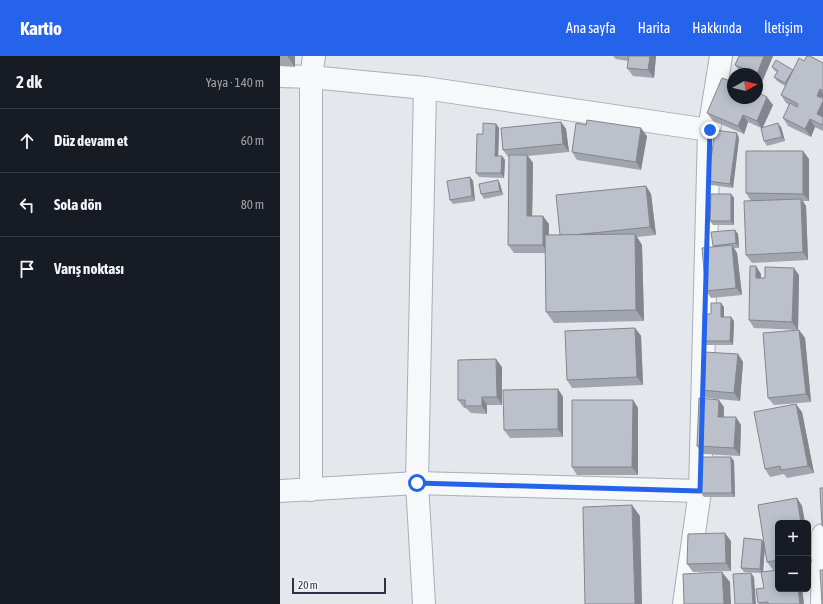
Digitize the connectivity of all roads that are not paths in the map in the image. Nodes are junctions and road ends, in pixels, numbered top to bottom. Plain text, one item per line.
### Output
1 (721, 56) edge
2 (312, 66) edge
3 (280, 76) edge
4 (425, 88) junction
5 (710, 130) junction
6 (417, 483) junction
7 (311, 490) junction
8 (280, 491) edge
9 (700, 491) junction
10 (823, 535) edge
11 (424, 604) edge
12 (684, 604) edge
13 (822, 604) edge

1 - 5 street
2 - 3 street
2 - 4 street
2 - 7 street
4 - 5 street
4 - 6 street
5 - 9 street
6 - 7 street
6 - 9 street
6 - 11 street
7 - 8 street
9 - 12 street
10 - 13 street

